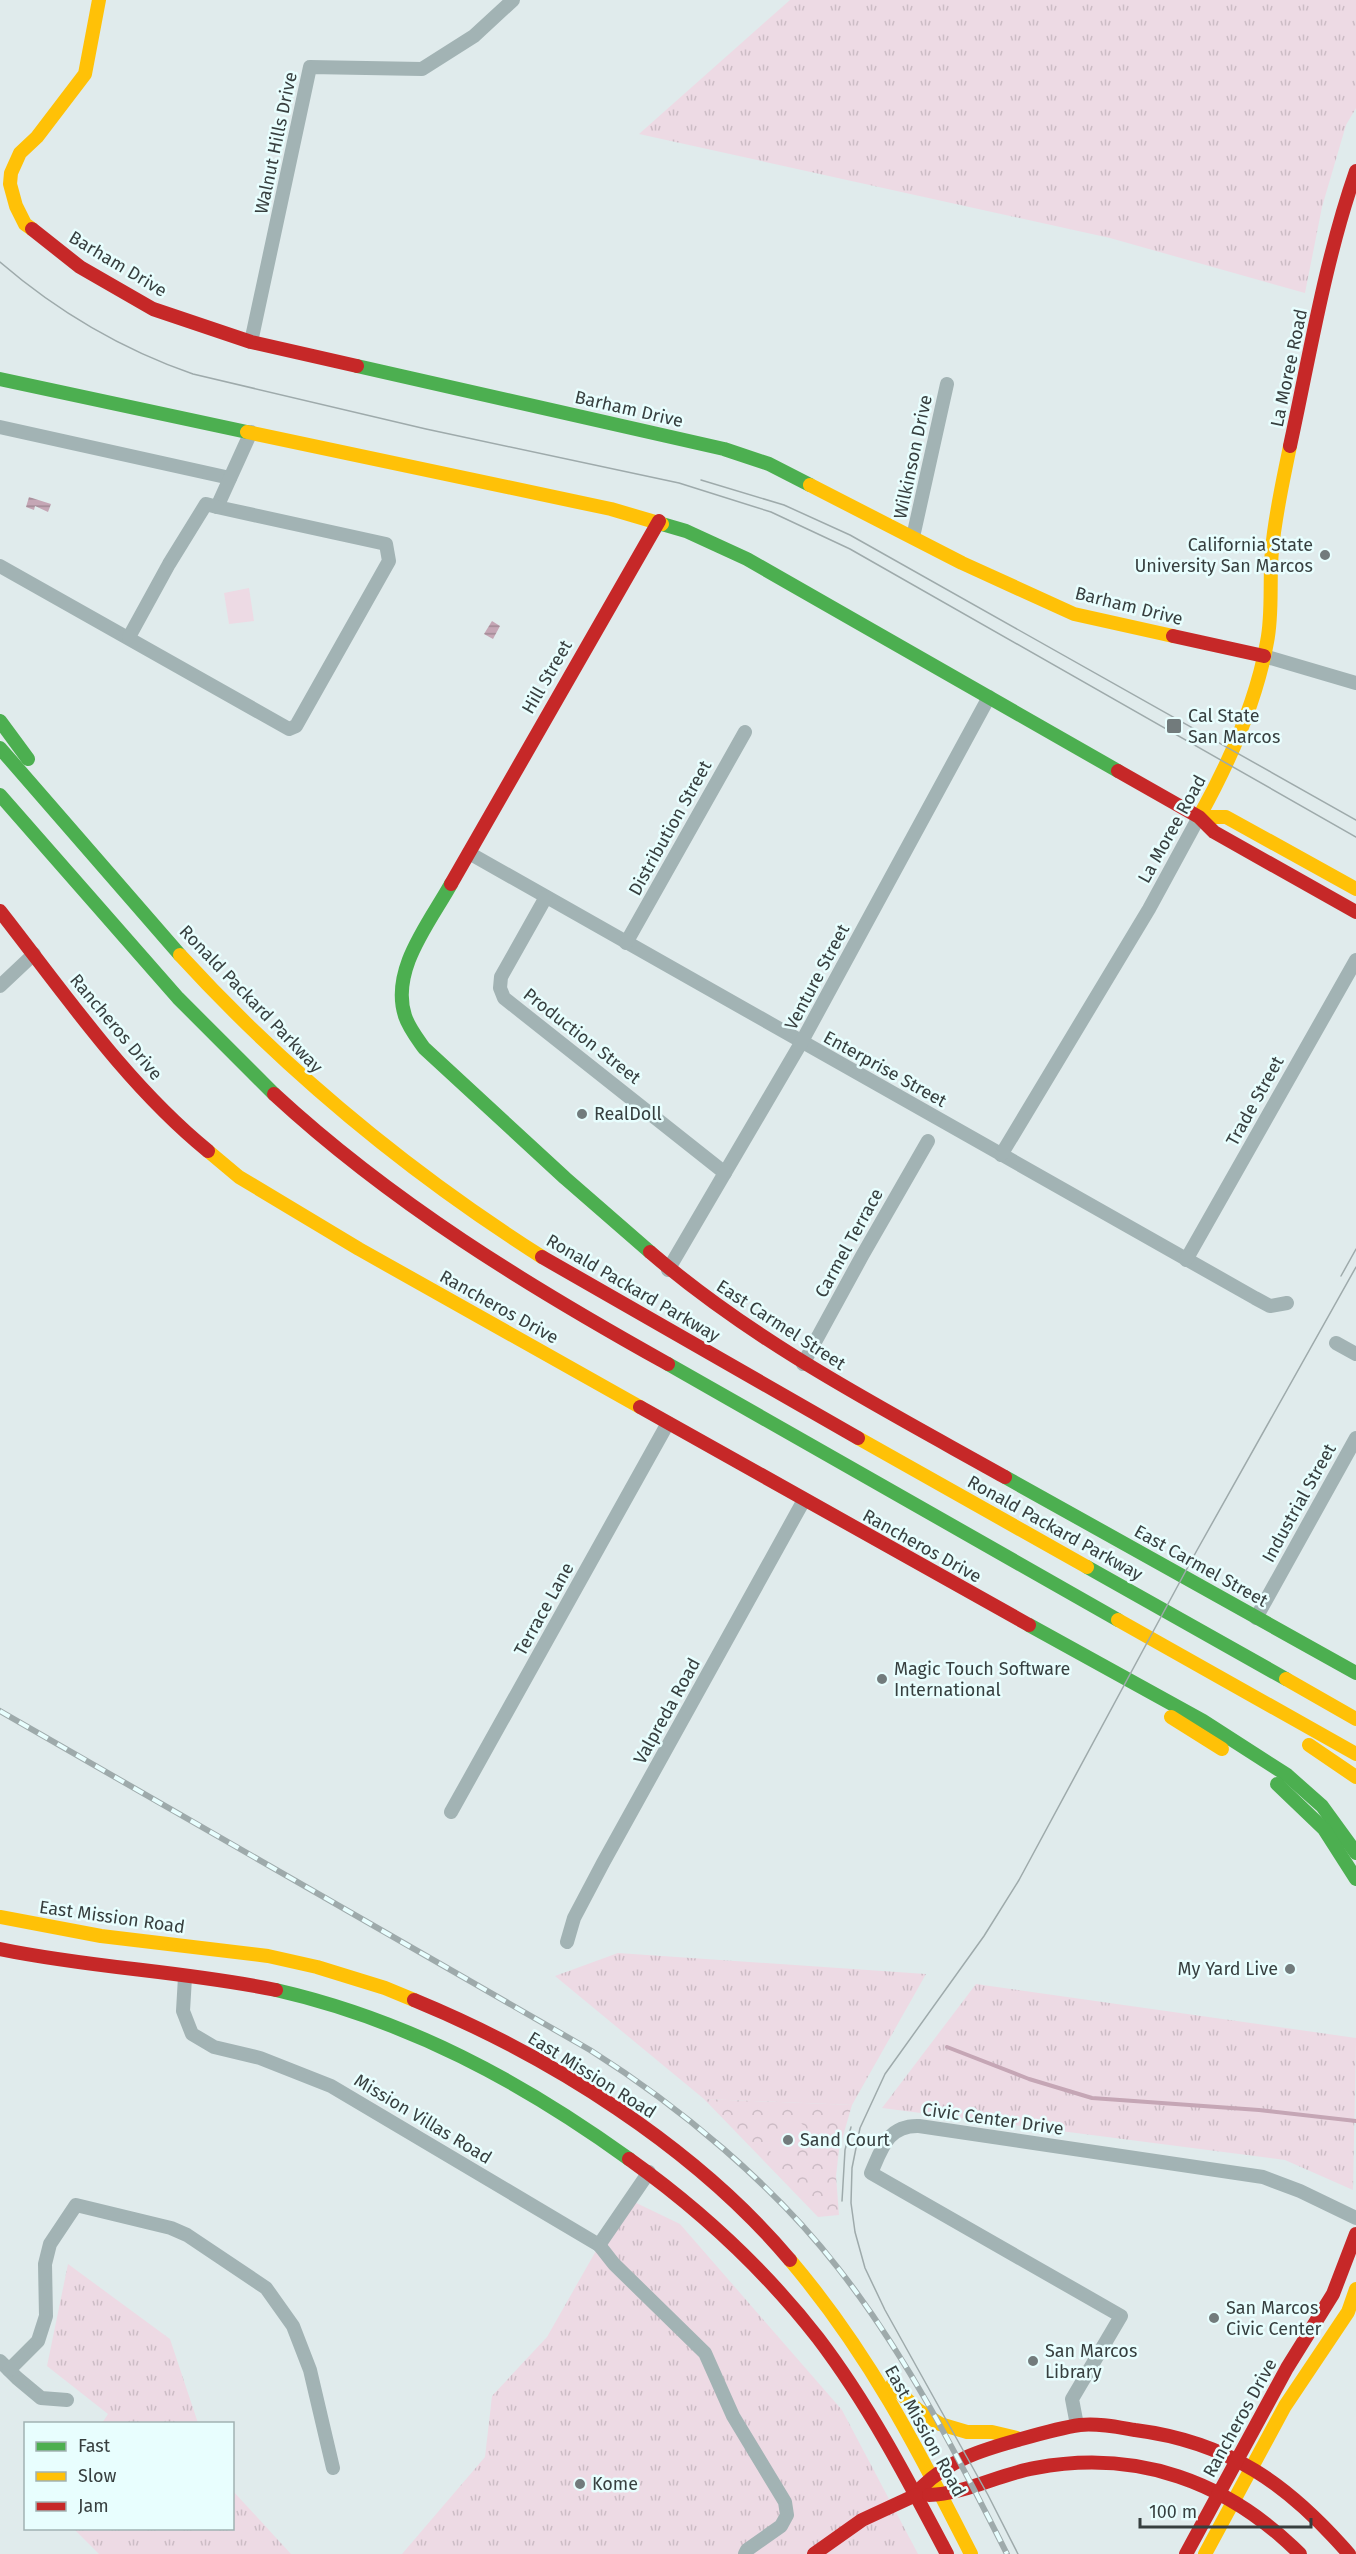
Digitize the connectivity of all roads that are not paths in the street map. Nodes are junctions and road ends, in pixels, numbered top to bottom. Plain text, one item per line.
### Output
1 (99, 0) edge
2 (513, 0) edge
3 (1356, 171) edge
4 (251, 342) junction
5 (0, 379) edge
6 (947, 384) dead end
7 (0, 427) edge
8 (251, 432) junction
9 (230, 478) junction
10 (217, 507) junction
11 (659, 521) junction
12 (914, 537) junction
13 (0, 566) edge
14 (129, 637) junction
15 (1264, 656) junction
16 (1356, 683) edge
17 (989, 697) junction
18 (0, 721) edge
19 (745, 732) dead end
20 (0, 748) edge
21 (0, 795) edge
22 (1199, 818) junction
23 (70, 828) junction
24 (469, 853) junction
25 (1356, 889) edge
26 (546, 897) junction
27 (0, 911) edge
28 (1356, 912) edge
29 (626, 943) junction
30 (34, 954) junction
31 (1356, 960) edge
32 (0, 986) edge
33 (801, 1043) junction
34 (928, 1141) dead end
35 (1000, 1155) junction
36 (725, 1173) junction
37 (1186, 1260) junction
38 (668, 1270) junction
39 (1287, 1303) dead end
40 (1336, 1343) dead end
41 (1356, 1354) edge
42 (803, 1364) junction
43 (668, 1423) junction
44 (1356, 1438) edge
45 (804, 1500) junction
46 (1256, 1618) junction
47 (1056, 1641) junction
48 (1356, 1674) edge
49 (1270, 1706) junction
50 (1356, 1719) edge
51 (1356, 1754) edge
52 (1356, 1777) edge
53 (451, 1812) dead end
54 (1356, 1852) edge
55 (1356, 1879) edge
56 (0, 1917) edge
57 (567, 1942) dead end
58 (0, 1949) edge
59 (267, 1955) junction
60 (185, 1977) junction
61 (649, 2172) junction
62 (1356, 2218) edge
63 (1356, 2234) edge
64 (599, 2245) junction
65 (1356, 2289) edge
66 (820, 2296) junction
67 (4, 2365) edge
68 (67, 2400) dead end
69 (1077, 2425) junction
70 (1021, 2439) junction
71 (1236, 2462) junction
72 (333, 2468) dead end
73 (1250, 2468) junction
74 (932, 2476) junction
75 (1219, 2493) junction
76 (916, 2495) junction
77 (941, 2495) junction
78 (1235, 2500) junction
79 (745, 2554) edge
80 (814, 2554) edge
81 (947, 2554) edge
82 (970, 2554) edge
83 (1186, 2554) edge
84 (1205, 2554) edge
85 (1300, 2554) edge
86 (1349, 2554) edge

1 - 4 main road, Barham Drive
2 - 4 street, Walnut Hills Drive
3 - 15 main road, La Moree Road
4 - 12 main road, Barham Drive
5 - 8 main road
6 - 12 street, Wilkinson Drive
7 - 9 street
8 - 9 street
8 - 11 main road
9 - 10 street
10 - 14 street
10 - 14 street
11 - 17 main road
11 - 24 main road, Hill Street
12 - 15 main road, Barham Drive
13 - 14 street
15 - 16 street
15 - 22 main road, La Moree Road
17 - 22 main road
17 - 33 street, Venture Street
18 - 23 main road
19 - 29 street, Distribution Street
20 - 23 main road, Ronald Packard Parkway
21 - 49 main road
22 - 25 main road
22 - 28 main road
22 - 35 street, La Moree Road
23 - 50 main road, Ronald Packard Parkway
24 - 26 street, Enterprise Street
24 - 38 main road, East Carmel Street
26 - 29 street, Enterprise Street
26 - 36 street, Production Street
27 - 30 main road, Rancheros Drive
29 - 33 street, Enterprise Street
30 - 32 street
30 - 43 main road, Rancheros Drive
31 - 37 street, Trade Street
33 - 35 street, Enterprise Street
33 - 36 street, Venture Street
34 - 42 street, Carmel Terrace
35 - 37 street, Enterprise Street
36 - 38 street, Venture Street
37 - 39 street, Enterprise Street
38 - 42 main road, East Carmel Street
40 - 41 street
42 - 46 main road, East Carmel Street
43 - 45 main road, Rancheros Drive
43 - 53 street, Terrace Lane
44 - 46 street, Industrial Street
45 - 47 main road, Rancheros Drive
45 - 57 street, Valpreda Road
46 - 48 main road, East Carmel Street
47 - 54 main road, Rancheros Drive
47 - 55 main road, Rancheros Drive
49 - 51 main road
49 - 52 main road
56 - 59 main road, East Mission Road
58 - 60 main road
59 - 60 main road
59 - 66 main road, East Mission Road
60 - 61 main road
60 - 64 street, Mission Villas Road
61 - 64 street
61 - 76 main road
62 - 69 street, Civic Center Drive
63 - 71 main road, Rancheros Drive
64 - 79 street, Mission Villas Road
65 - 73 main road, Rancheros Drive
66 - 70 main road
66 - 74 main road, East Mission Road
67 - 68 street
67 - 72 street
69 - 70 main road
69 - 71 main road
70 - 74 main road
71 - 73 main road
71 - 75 main road, Rancheros Drive
73 - 78 main road, Rancheros Drive
73 - 86 main road
74 - 76 main road
74 - 77 main road, East Mission Road
75 - 77 main road
75 - 78 main road
75 - 83 main road, Rancheros Drive
76 - 77 main road
76 - 80 main road
76 - 81 main road
77 - 82 main road, East Mission Road
78 - 84 main road, Rancheros Drive
78 - 85 main road

